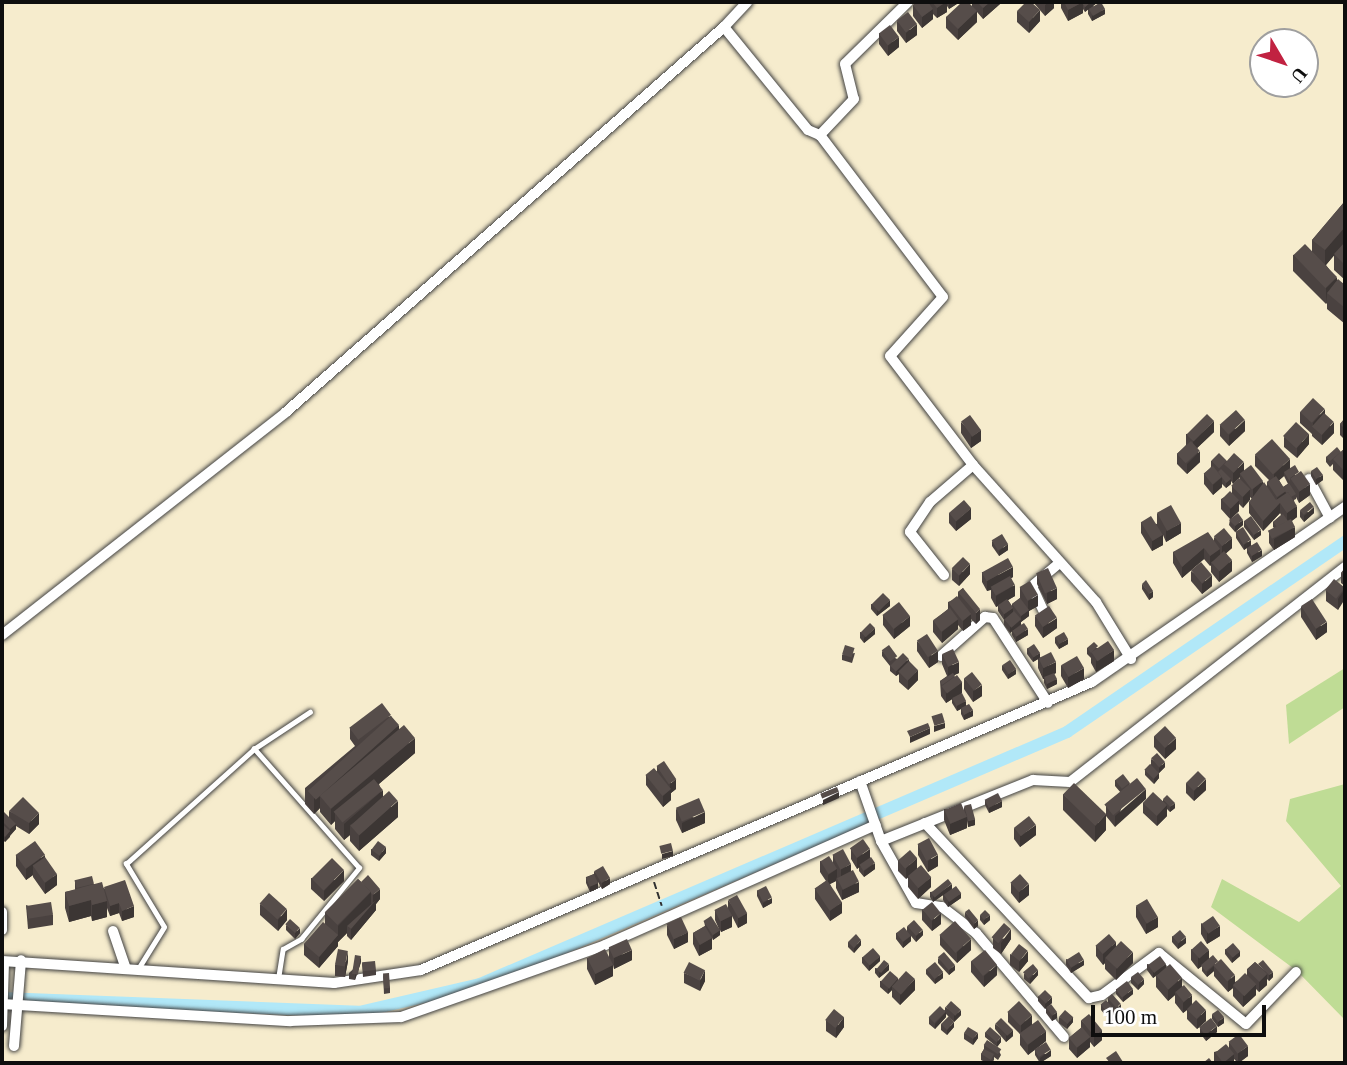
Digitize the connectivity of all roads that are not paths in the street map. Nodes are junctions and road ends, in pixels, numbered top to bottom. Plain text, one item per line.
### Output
1 (747, 2) edge
2 (908, 2) edge
3 (724, 27) junction
4 (820, 135) junction
5 (973, 465) junction
6 (1309, 479) edge
7 (1345, 507) edge
8 (1330, 518) junction
9 (1059, 563) junction
10 (1345, 567) edge
11 (944, 575) dead end
12 (1043, 610) edge
13 (2, 635) edge
14 (941, 656) edge
15 (1131, 659) junction
16 (1048, 703) junction
17 (310, 712) dead end
18 (254, 749) junction
19 (860, 781) junction
20 (875, 822) junction
21 (925, 823) junction
22 (881, 841) junction
23 (2, 912) edge
24 (2, 930) edge
25 (113, 931) dead end
26 (3, 961) edge
27 (21, 966) junction
28 (126, 969) junction
29 (138, 969) junction
30 (1296, 972) dead end
31 (3, 974) edge
32 (278, 979) junction
33 (19, 1002) junction
34 (3, 1003) edge
35 (2, 1026) edge
36 (1064, 1037) dead end
37 (14, 1046) dead end

1 - 3 street
2 - 4 street
3 - 4 street
3 - 13 street
4 - 5 street
5 - 9 street
5 - 11 street
6 - 8 street
7 - 8 street
8 - 15 street
9 - 12 street
9 - 15 street
10 - 21 street
14 - 16 street
15 - 16 street
16 - 19 street
17 - 18 lane
18 - 29 lane
18 - 32 lane
19 - 20 street
19 - 32 street
20 - 22 street
20 - 33 street
21 - 22 street
21 - 30 street
22 - 36 street
23 - 24 street
25 - 28 street
26 - 27 street
26 - 31 street
27 - 28 street
27 - 33 street
28 - 29 street
29 - 32 street
31 - 34 street
33 - 34 street
33 - 37 street
34 - 35 street

